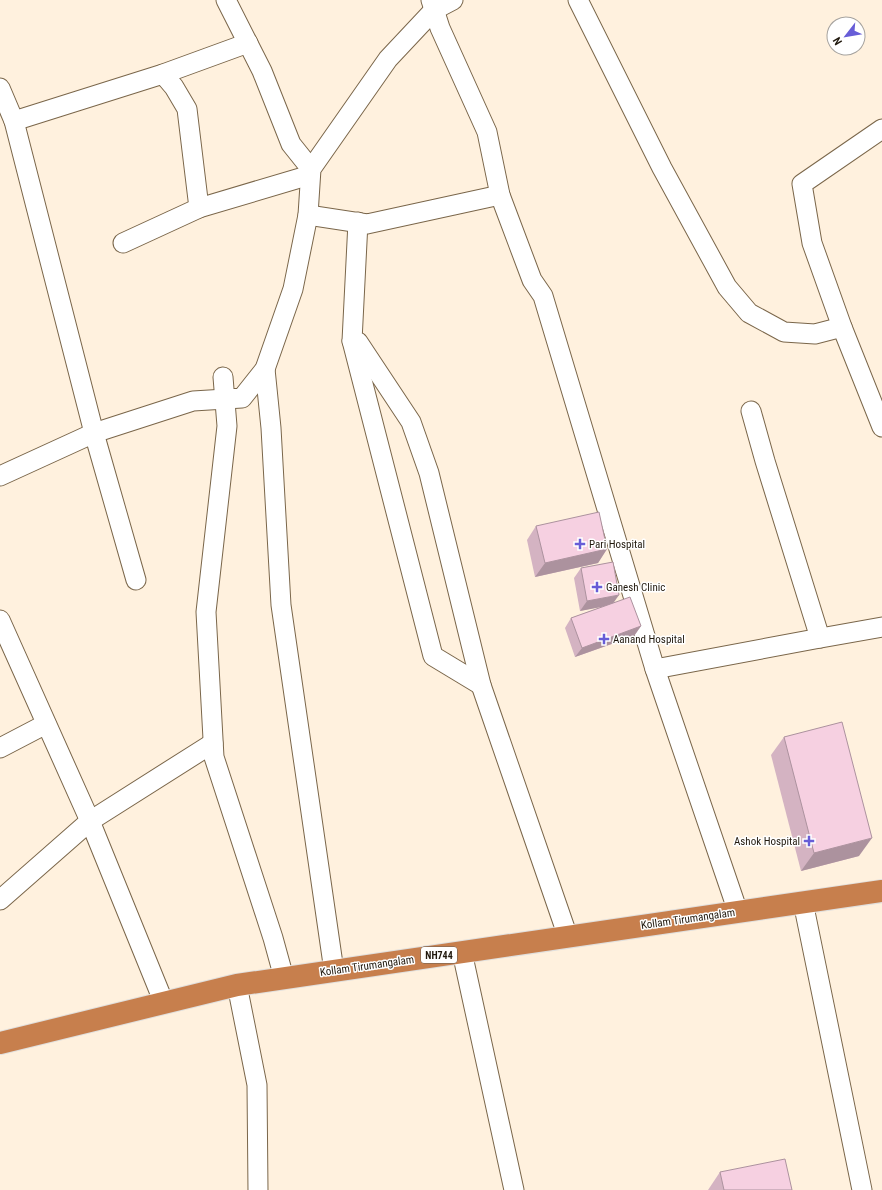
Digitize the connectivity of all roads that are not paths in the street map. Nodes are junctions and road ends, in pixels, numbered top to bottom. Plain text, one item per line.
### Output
1 (226, 0) edge
2 (453, 0) edge
3 (578, 0) edge
4 (433, 5) edge
5 (248, 43) junction
6 (163, 74) junction
7 (0, 88) edge
8 (14, 121) junction
9 (882, 129) edge
10 (310, 172) junction
11 (500, 195) junction
12 (199, 208) junction
13 (308, 215) junction
14 (358, 222) junction
15 (123, 243) dead end
16 (842, 327) junction
17 (352, 341) junction
18 (265, 369) junction
19 (223, 377) dead end
20 (225, 399) junction
21 (751, 411) dead end
22 (882, 427) edge
23 (94, 433) junction
24 (0, 476) edge
25 (136, 580) dead end
26 (0, 620) edge
27 (882, 627) edge
28 (820, 638) junction
29 (655, 669) junction
30 (481, 685) junction
31 (46, 724) junction
32 (213, 743) junction
33 (0, 748) edge
34 (90, 821) junction
35 (882, 891) edge
36 (0, 900) edge
37 (803, 902) junction
38 (738, 912) junction
39 (568, 937) junction
40 (462, 952) junction
41 (334, 971) junction
42 (284, 978) junction
43 (237, 985) junction
44 (164, 1003) junction
45 (0, 1043) edge
46 (258, 1190) edge
47 (514, 1190) edge
48 (862, 1190) edge

1 - 5 street
2 - 4 street
3 - 16 street
4 - 10 street
4 - 11 street
5 - 6 street
5 - 10 street
6 - 8 street
6 - 12 street
7 - 8 street
8 - 23 street
9 - 16 street
10 - 12 street
10 - 13 street
11 - 14 street
11 - 29 street
12 - 15 street
13 - 14 street
13 - 18 street
14 - 17 street
16 - 22 street
17 - 30 street
17 - 30 street
18 - 20 street
18 - 41 street
19 - 20 street
20 - 23 street
20 - 32 street
21 - 28 street
23 - 24 street
23 - 25 street
26 - 31 street
27 - 28 street
28 - 29 street
29 - 38 street
30 - 39 street
31 - 33 street
31 - 34 street
32 - 34 street
32 - 42 street
34 - 36 street
34 - 44 street
35 - 37 highway, Kollam Tirumangalam / NH744
37 - 38 highway, Kollam Tirumangalam / NH744
37 - 48 street
38 - 39 highway, Kollam Tirumangalam / NH744
39 - 40 highway, Kollam Tirumangalam / NH744
40 - 41 highway, Kollam Tirumangalam / NH744
40 - 47 street
41 - 42 highway, Kollam Tirumangalam / NH744
42 - 43 highway, Kollam Tirumangalam / NH744
43 - 44 highway, Kollam Tirumangalam / NH744
43 - 46 street
44 - 45 highway, Kollam Tirumangalam / NH744

